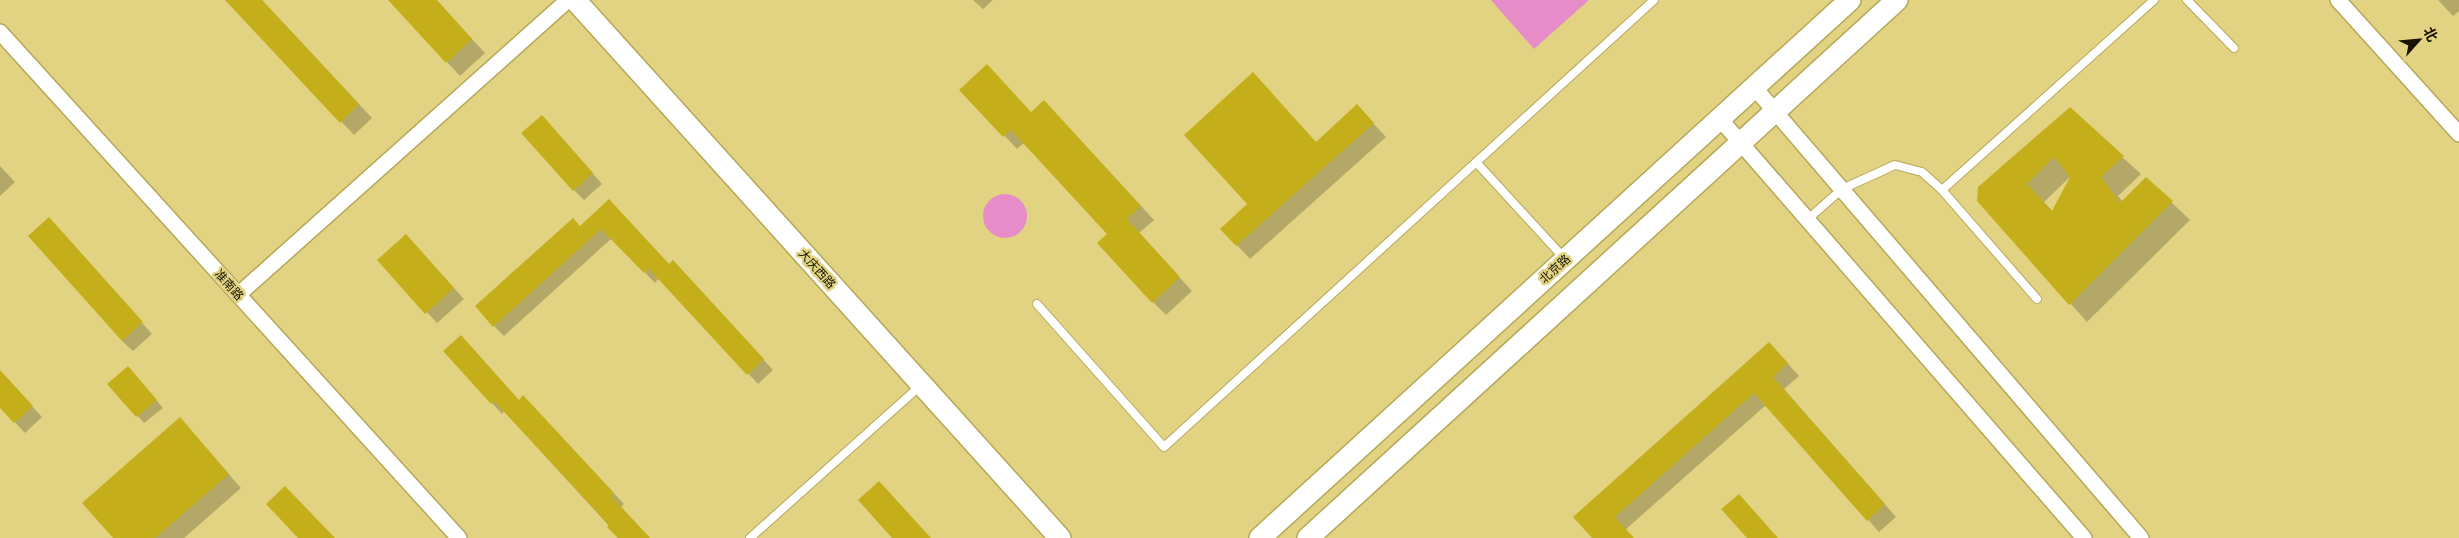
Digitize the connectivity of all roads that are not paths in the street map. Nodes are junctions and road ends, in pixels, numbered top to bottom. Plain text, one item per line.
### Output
1 (568, 0) edge
2 (575, 0) edge
3 (1654, 0) edge
4 (1850, 0) edge
5 (1897, 0) edge
6 (2154, 0) edge
7 (2187, 0) edge
8 (2338, 0) edge
9 (0, 32) edge
10 (2234, 48) dead end
11 (1754, 87) junction
12 (1775, 111) junction
13 (1720, 119) junction
14 (2459, 134) edge
15 (1741, 143) junction
16 (1476, 162) junction
17 (1842, 189) junction
18 (1942, 190) junction
19 (1808, 219) junction
20 (1565, 260) junction
21 (238, 295) junction
22 (2037, 299) dead end
23 (1037, 304) dead end
24 (921, 384) junction
25 (459, 538) edge
26 (750, 538) edge
27 (1060, 538) edge
28 (1260, 538) edge
29 (1308, 538) edge
30 (2084, 538) edge
31 (2141, 538) edge

1 - 21 street
2 - 24 main road, 大庆西路
3 - 16 lane
4 - 11 main road, 北京路
5 - 12 main road
6 - 18 lane
7 - 10 lane
8 - 14 street
9 - 21 street, 准南路
11 - 12 street
11 - 13 main road, 北京路
12 - 15 main road
12 - 17 street
13 - 15 street
13 - 20 main road, 北京路
15 - 19 street
15 - 29 main road
16 - 20 lane
16 - 23 lane
17 - 18 lane
17 - 19 lane
17 - 31 street
18 - 22 lane
19 - 30 street
20 - 28 main road, 北京路
21 - 25 street, 准南路
24 - 26 lane
24 - 27 main road, 大庆西路

